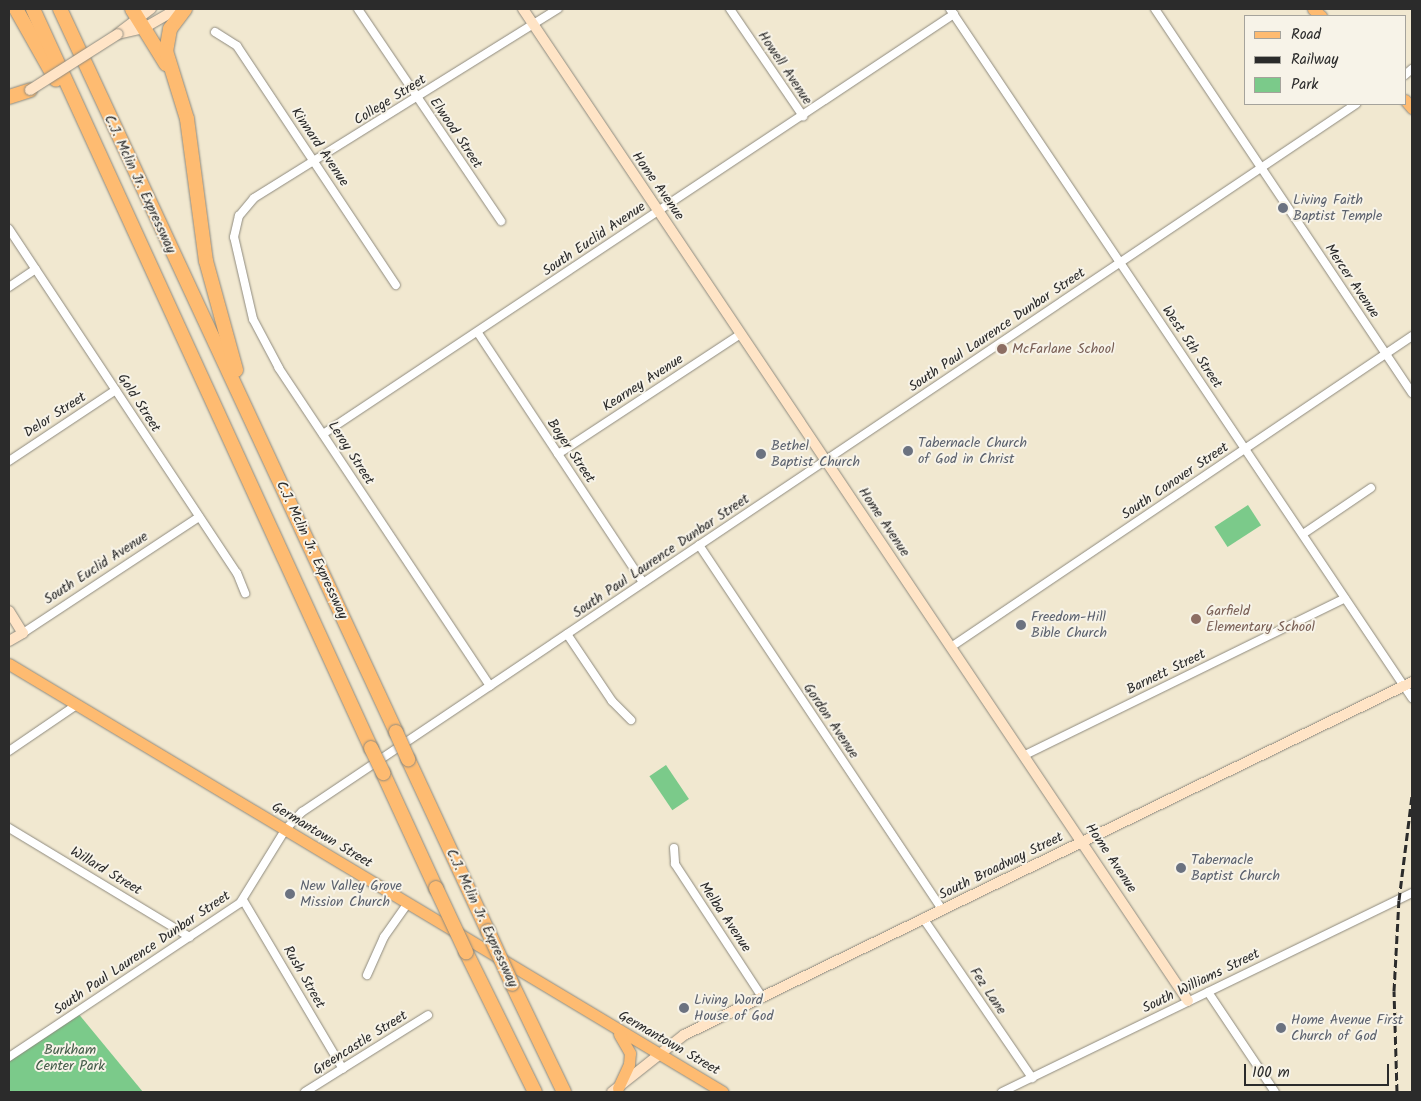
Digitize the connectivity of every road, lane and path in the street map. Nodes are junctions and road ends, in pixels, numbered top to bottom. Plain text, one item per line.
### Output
1 (16, 9) edge
2 (33, 9) edge
3 (60, 9) edge
4 (151, 9) edge
5 (177, 9) edge
6 (185, 9) edge
7 (358, 9) edge
8 (523, 9) edge
9 (558, 9) edge
10 (730, 9) edge
11 (1155, 9) edge
12 (952, 12) edge
13 (138, 18) edge
14 (533, 24) junction
15 (216, 32) dead end
16 (170, 71) junction
17 (30, 90) junction
18 (417, 97) junction
19 (9, 98) edge
20 (9, 104) edge
21 (1354, 105) edge
22 (803, 116) junction
23 (82, 119) junction
24 (315, 161) junction
25 (1261, 167) junction
26 (660, 212) junction
27 (239, 216) joint
28 (501, 221) dead end
29 (9, 229) edge
30 (1120, 263) junction
31 (36, 269) junction
32 (396, 285) dead end
33 (9, 287) edge
34 (478, 333) junction
35 (741, 334) junction
36 (1412, 336) edge
37 (1386, 354) junction
38 (116, 390) junction
39 (1412, 393) edge
40 (242, 397) junction
41 (324, 434) junction
42 (1245, 448) junction
43 (558, 454) junction
44 (825, 459) junction
45 (9, 460) edge
46 (1371, 488) dead end
47 (199, 517) junction
48 (1303, 534) junction
49 (699, 546) junction
50 (643, 582) junction
51 (245, 593) dead end
52 (1345, 598) junction
53 (9, 611) edge
54 (22, 633) junction
55 (567, 634) junction
56 (9, 642) edge
57 (952, 647) junction
58 (9, 664) edge
59 (1408, 684) edge
60 (490, 686) junction
61 (1412, 698) edge
62 (75, 706) junction
63 (631, 720) dead end
64 (9, 751) edge
65 (1025, 755) junction
66 (9, 828) edge
67 (285, 830) junction
68 (1083, 841) junction
69 (674, 848) dead end
70 (1412, 893) edge
71 (243, 900) junction
72 (408, 902) junction
73 (942, 910) junction
74 (924, 918) junction
75 (190, 937) junction
76 (367, 975) dead end
77 (1208, 992) junction
78 (762, 997) junction
79 (1188, 1001) junction
80 (428, 1015) dead end
81 (614, 1029) junction
82 (660, 1055) junction
83 (9, 1056) edge
84 (343, 1068) junction
85 (1032, 1078) junction
86 (532, 1088) edge
87 (615, 1090) edge
88 (305, 1092) edge
89 (564, 1092) edge
90 (723, 1092) edge
91 (1002, 1092) edge
92 (1275, 1092) edge

1 - 23 highway
2 - 23 highway, C.J. Mclin Jr. Expressway
3 - 40 highway, C.J. Mclin Jr. Expressway
4 - 13 street
5 - 13 street
6 - 16 highway
7 - 18 street, Elwood Street
8 - 14 street, Home Avenue
9 - 14 street, College Street
10 - 22 street, Howell Avenue
11 - 25 street, Mercer Avenue
12 - 22 street, South Euclid Avenue
12 - 30 street, West 5th Street
13 - 16 highway
13 - 17 street, bridge
14 - 18 street, College Street
14 - 26 street, Home Avenue
15 - 24 street, Kinnard Avenue
16 - 40 highway
17 - 19 highway
17 - 20 street
18 - 24 street, College Street
18 - 28 street, Elwood Street
21 - 25 street, South Paul Laurence Dunbar Street
22 - 26 street, South Euclid Avenue
23 - 86 highway, C.J. Mclin Jr. Expressway, bridge
24 - 27 street, College Street
24 - 32 street, Kinnard Avenue
25 - 30 street, South Paul Laurence Dunbar Street
25 - 37 street, Mercer Avenue
26 - 34 street, South Euclid Avenue
26 - 35 street, Home Avenue
27 - 41 street, Leroy Street
29 - 31 street, Gold Street
30 - 42 street, West 5th Street
30 - 44 street, South Paul Laurence Dunbar Street
31 - 33 street
31 - 38 street, Gold Street
34 - 41 street, South Euclid Avenue
34 - 43 street, Boyer Street
35 - 43 street, Kearney Avenue
35 - 44 street, Home Avenue
36 - 37 street, South Conover Street
37 - 39 street, Mercer Avenue
37 - 42 street, South Conover Street
38 - 45 street, Delor Street
38 - 47 street, Gold Street
40 - 89 highway, C.J. Mclin Jr. Expressway, bridge
41 - 60 street, Leroy Street
42 - 48 street, West 5th Street
42 - 57 street, South Conover Street
43 - 50 street, Boyer Street
44 - 49 street, South Paul Laurence Dunbar Street
44 - 57 street, Home Avenue
46 - 48 street
47 - 51 street, Gold Street
47 - 54 street, South Euclid Avenue
48 - 52 street, West 5th Street
49 - 50 street, South Paul Laurence Dunbar Street
49 - 73 street, Gordon Avenue
50 - 55 street, South Paul Laurence Dunbar Street
52 - 59 street, West 5th Street
52 - 65 street, Barnett Street
53 - 54 street
54 - 56 street, South Euclid Avenue
55 - 60 street, South Paul Laurence Dunbar Street
55 - 63 street
57 - 65 street, Home Avenue
58 - 62 main road, Germantown Street
59 - 61 street, West 5th Street
59 - 68 street, South Broadway Street
60 - 67 street, South Paul Laurence Dunbar Street
62 - 64 street
62 - 67 main road, Germantown Street
65 - 68 street, Home Avenue
66 - 75 street, Willard Street
67 - 71 street, South Paul Laurence Dunbar Street
67 - 72 main road, Germantown Street
68 - 73 street, South Broadway Street
68 - 79 street, Home Avenue
69 - 78 street, Melba Avenue
70 - 77 street, South Williams Street
71 - 75 street, South Paul Laurence Dunbar Street
71 - 84 street, Rush Street
72 - 76 street
72 - 81 main road, Germantown Street
73 - 74 street, South Broadway Street
74 - 78 street, South Broadway Street
74 - 85 street, Fez Lane
75 - 83 street, South Paul Laurence Dunbar Street
77 - 79 street, South Williams Street
77 - 92 street
78 - 82 street, South Broadway Street
79 - 85 street, South Williams Street
80 - 84 street, Greencastle Street
81 - 82 main road, Germantown Street
81 - 87 main road
82 - 87 street, South Broadway Street
82 - 90 main road, Germantown Street
84 - 88 street, Greencastle Street
85 - 91 street, South Williams Street

